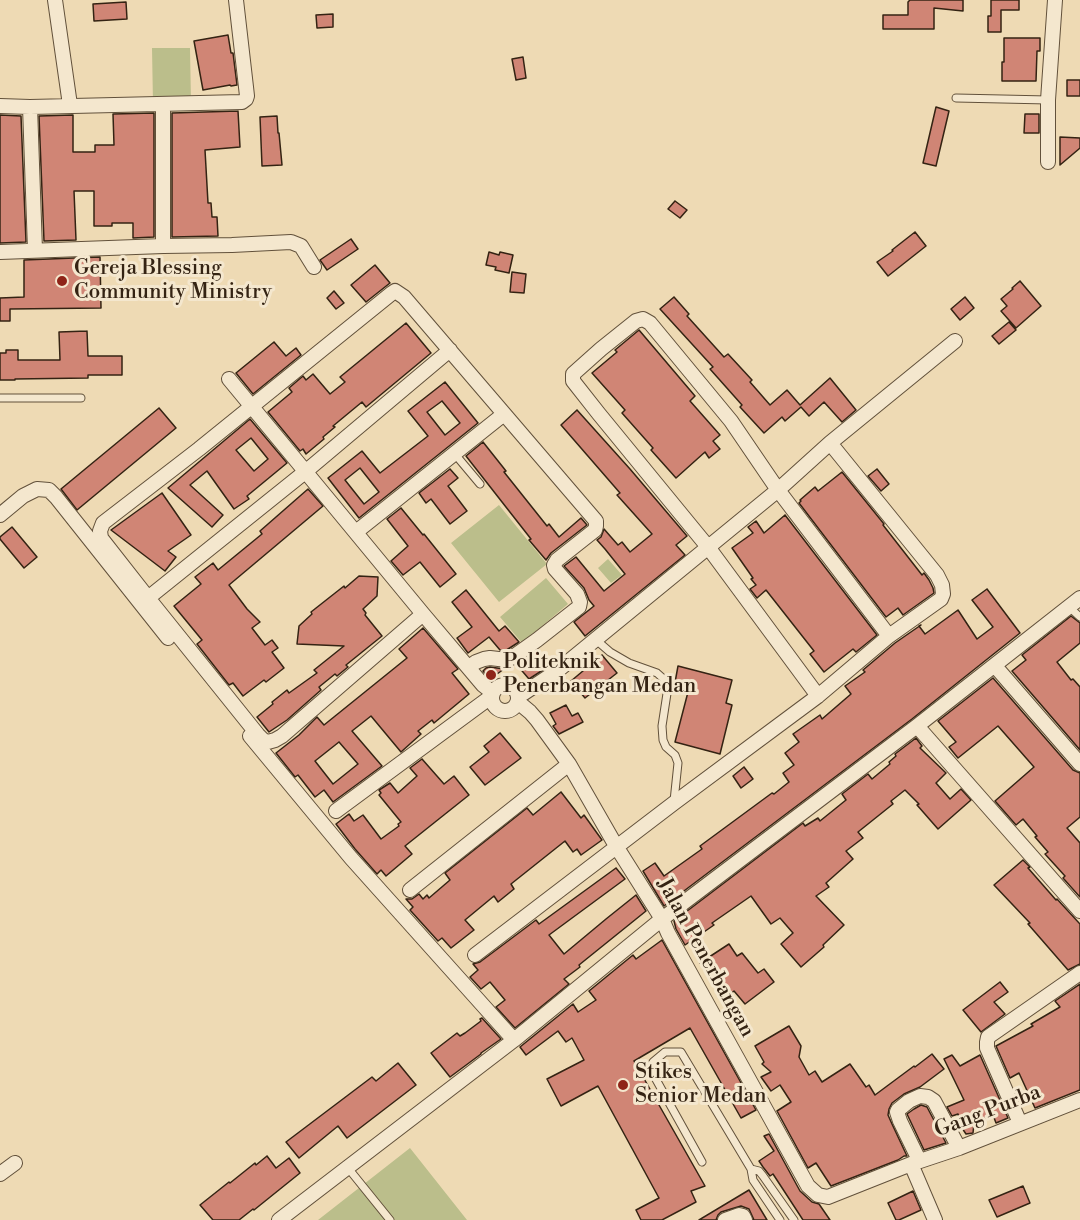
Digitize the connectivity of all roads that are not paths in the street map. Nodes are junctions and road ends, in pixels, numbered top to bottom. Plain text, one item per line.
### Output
1 (55, 0) edge
2 (236, 0) edge
3 (1055, 0) edge
4 (956, 98) dead end
5 (1048, 100) junction
6 (163, 104) junction
7 (70, 105) junction
8 (0, 106) edge
9 (30, 107) junction
10 (1048, 162) dead end
11 (163, 246) junction
12 (34, 250) junction
13 (0, 252) edge
14 (314, 267) dead end
15 (955, 341) dead end
16 (450, 350) junction
17 (229, 379) dead end
18 (0, 398) edge
19 (81, 398) dead end
20 (251, 406) junction
21 (504, 414) junction
22 (830, 443) junction
23 (453, 453) junction
24 (305, 472) junction
25 (480, 484) dead end
26 (778, 490) junction
27 (0, 514) edge
28 (356, 532) junction
29 (708, 547) junction
30 (148, 598) junction
31 (1074, 603) edge
32 (423, 614) junction
33 (1080, 617) edge
34 (889, 636) junction
35 (595, 639) junction
36 (995, 666) junction
37 (470, 667) junction
38 (493, 694) junction
39 (818, 696) junction
40 (518, 700) junction
41 (917, 726) junction
42 (568, 764) junction
43 (1080, 764) edge
44 (674, 803) junction
45 (336, 811) dead end
46 (616, 846) junction
47 (410, 890) dead end
48 (1080, 911) edge
49 (662, 920) junction
50 (475, 955) dead end
51 (1080, 972) edge
52 (514, 1040) junction
53 (1080, 1100) edge
54 (1020, 1123) junction
55 (959, 1148) junction
56 (702, 1162) dead end
57 (915, 1162) junction
58 (15, 1163) dead end
59 (348, 1168) junction
60 (751, 1169) junction
61 (0, 1174) edge
62 (279, 1220) edge
63 (390, 1220) edge
64 (725, 1220) edge
65 (745, 1220) edge
66 (780, 1220) edge
67 (794, 1220) edge
68 (935, 1220) edge

1 - 7 street
2 - 6 street
3 - 5 street
4 - 5 lane
5 - 10 street
6 - 7 street
6 - 11 street
7 - 9 street
8 - 9 street
9 - 12 street
11 - 12 street
11 - 14 street
12 - 13 street
15 - 22 street
16 - 20 street
16 - 21 street
16 - 24 street
17 - 20 street
18 - 19 lane
20 - 24 street
20 - 30 street
21 - 23 street
21 - 37 street
22 - 26 street
22 - 34 street
23 - 25 lane
23 - 28 street
24 - 28 street
24 - 30 street
26 - 29 street
26 - 29 street
26 - 34 street
27 - 52 street
28 - 32 street
29 - 35 street
29 - 39 street
30 - 32 street
31 - 33 lane
31 - 36 street
32 - 37 street
34 - 39 street
35 - 40 street
35 - 44 lane
36 - 41 street
36 - 43 street
37 - 38 street
38 - 40 street
38 - 40 street
38 - 45 street
39 - 44 street
40 - 42 street, Jalan Penerbangan
41 - 48 street
41 - 49 street
42 - 46 street, Jalan Penerbangan
42 - 47 street
44 - 46 street
46 - 49 street, Jalan Penerbangan
46 - 50 street
49 - 52 street
49 - 57 street, Jalan Penerbangan
51 - 54 street
52 - 59 street
53 - 54 street, Gang Purba
54 - 55 street, Gang Purba
55 - 57 street, Gang Purba
55 - 57 street
56 - 60 lane
57 - 68 street
58 - 61 street
59 - 62 street
59 - 63 lane
60 - 66 lane
60 - 67 lane
64 - 65 street

